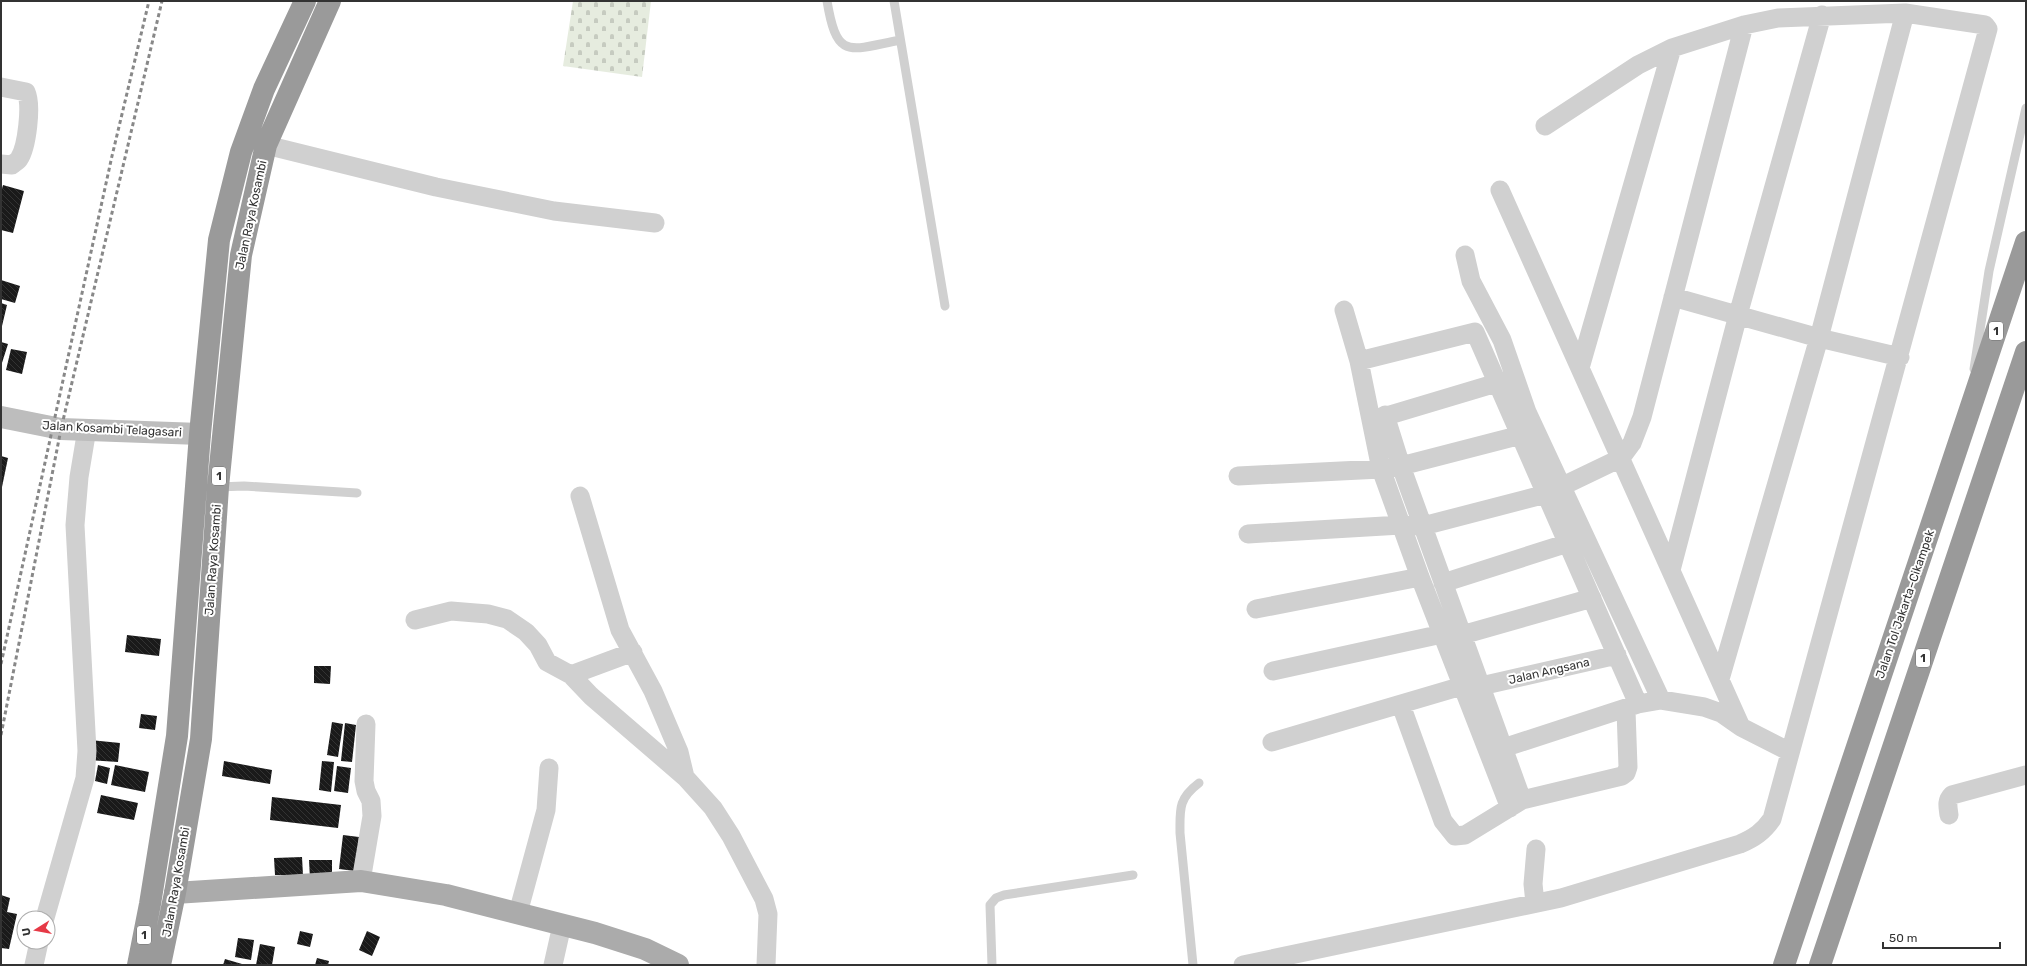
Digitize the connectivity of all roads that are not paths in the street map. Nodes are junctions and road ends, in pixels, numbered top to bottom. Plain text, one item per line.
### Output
1 (305, 1) edge
2 (330, 1) edge
3 (827, 1) edge
4 (894, 1) edge
5 (1905, 13) junction
6 (1822, 15) junction
7 (1744, 25) junction
8 (900, 40) junction
9 (1672, 48) junction
10 (1, 87) edge
11 (2026, 108) edge
12 (1545, 126) dead end
13 (266, 145) junction
14 (1, 164) edge
15 (1500, 190) dead end
16 (655, 223) dead end
17 (2026, 242) edge
18 (1465, 255) dead end
19 (1673, 297) junction
20 (945, 306) dead end
21 (1344, 310) dead end
22 (1738, 315) junction
23 (1819, 338) junction
24 (2026, 352) edge
25 (1900, 357) junction
26 (1359, 361) junction
27 (1580, 368) junction
28 (1507, 380) junction
29 (1, 417) edge
30 (1377, 418) junction
31 (1967, 420) junction
32 (87, 429) junction
33 (200, 434) junction
34 (1520, 435) junction
35 (1621, 458) junction
36 (1401, 466) junction
37 (1380, 469) junction
38 (1238, 476) dead end
39 (218, 487) junction
40 (1555, 490) junction
41 (357, 494) dead end
42 (580, 496) dead end
43 (1402, 525) junction
44 (1423, 526) junction
45 (1248, 534) dead end
46 (1568, 543) junction
47 (1671, 570) junction
48 (1420, 577) junction
49 (1443, 582) junction
50 (1592, 598) junction
51 (1256, 609) dead end
52 (1624, 619) junction
53 (415, 620) dead end
54 (1604, 627) junction
55 (1454, 632) junction
56 (633, 652) junction
57 (1617, 655) junction
58 (1273, 671) dead end
59 (571, 675) junction
60 (1720, 679) junction
61 (1462, 686) junction
62 (1481, 686) junction
63 (1661, 700) junction
64 (1401, 705) junction
65 (1632, 707) junction
66 (366, 724) dead end
67 (1741, 727) junction
68 (1272, 742) dead end
69 (1503, 748) junction
70 (1790, 752) junction
71 (549, 768) dead end
72 (2026, 775) edge
73 (685, 777) junction
74 (1199, 783) dead end
75 (1516, 804) junction
76 (1949, 815) dead end
77 (1536, 848) dead end
78 (1133, 875) dead end
79 (361, 881) junction
80 (175, 893) junction
81 (1535, 903) junction
82 (47, 910) edge
83 (518, 913) junction
84 (562, 925) junction
85 (37, 950) edge
86 (34, 965) edge
87 (138, 965) edge
88 (160, 965) edge
89 (553, 965) edge
90 (678, 965) edge
91 (766, 965) edge
92 (992, 965) edge
93 (1193, 965) edge
94 (1243, 965) edge
95 (1784, 965) edge
96 (1820, 965) edge

1 - 33 highway, Jalan Raya Kosambi / 1
2 - 13 highway, Jalan Raya Kosambi / 1
3 - 8 lane
4 - 8 lane
5 - 6 street
5 - 23 street
5 - 25 street
6 - 7 street
6 - 22 street
7 - 9 street
7 - 19 street
8 - 20 lane
9 - 12 street
9 - 27 street
10 - 14 street
11 - 31 lane
13 - 16 street
13 - 39 highway, Jalan Raya Kosambi / 1
15 - 27 street
17 - 31 highway, Jalan Tol Jakarta–Cikampek / 1
18 - 28 street
19 - 22 street
19 - 35 street
21 - 26 street
22 - 23 street
22 - 47 street
23 - 25 street
23 - 60 street
24 - 96 highway, 1
25 - 70 street
26 - 28 street
26 - 30 street
27 - 35 street
28 - 30 street
28 - 34 street
28 - 40 street
29 - 32 main road, Jalan Kosambi Telagasari
30 - 36 street
30 - 37 street
31 - 95 highway, Jalan Tol Jakarta–Cikampek / 1
32 - 33 main road, Jalan Kosambi Telagasari
32 - 82 street
33 - 87 highway, Jalan Raya Kosambi / 1
34 - 36 street
34 - 40 street
35 - 40 street
35 - 47 street
36 - 37 street
36 - 44 street
37 - 38 street
37 - 43 street
39 - 41 lane
39 - 80 highway, Jalan Raya Kosambi / 1
40 - 44 street
40 - 46 street
40 - 52 street
42 - 56 street
43 - 44 street
43 - 45 street
43 - 48 street
44 - 49 street
46 - 49 street
46 - 50 street
47 - 60 street
48 - 51 street
48 - 55 street
49 - 55 street
50 - 54 street
50 - 55 street
52 - 54 street
52 - 63 street
53 - 59 street
54 - 57 street
55 - 58 street
55 - 61 street
55 - 62 street
56 - 59 street
56 - 73 street
57 - 62 street, Jalan Angsana
57 - 65 street
59 - 73 street
60 - 67 street
61 - 62 street, Jalan Angsana
61 - 64 street, Jalan Angsana
61 - 75 street
62 - 69 street
63 - 65 street
63 - 67 street
64 - 68 street, Jalan Angsana
64 - 75 street
65 - 69 street
65 - 75 street
66 - 79 street
67 - 70 street
69 - 75 street
70 - 81 street
71 - 83 street
72 - 76 street
73 - 91 street
74 - 93 lane
77 - 81 street
78 - 92 lane
79 - 80 main road
79 - 83 main road
80 - 88 highway, Jalan Raya Kosambi / 1
81 - 94 street
83 - 84 main road
84 - 89 street
84 - 90 main road
85 - 86 street

